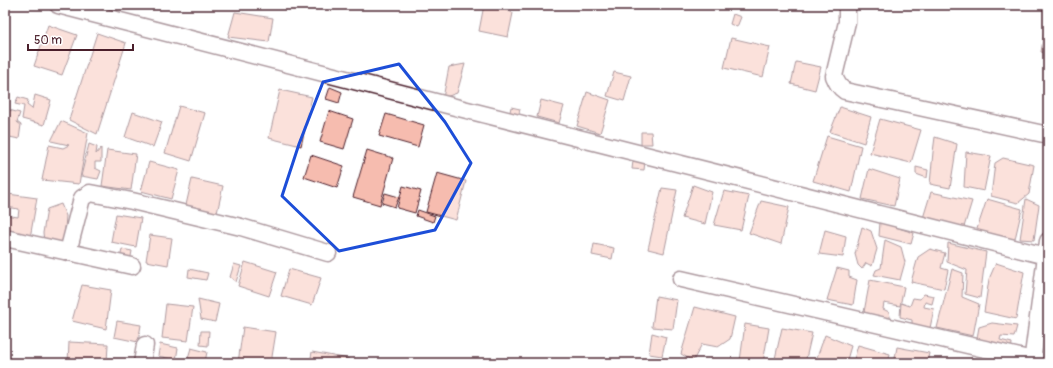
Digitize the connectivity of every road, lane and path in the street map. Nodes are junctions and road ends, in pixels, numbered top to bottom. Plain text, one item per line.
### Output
1 (58, 5) edge
2 (847, 5) edge
3 (1048, 135) edge
4 (5, 238) edge
5 (1047, 249) edge
6 (68, 252) junction
7 (328, 252) dead end
8 (132, 266) dead end
9 (680, 279) dead end
10 (145, 345) dead end
11 (1038, 362) edge
12 (142, 363) edge

1 - 5 street
2 - 3 street
4 - 6 street
5 - 11 street
6 - 7 street
6 - 8 street
9 - 11 street
10 - 12 street

